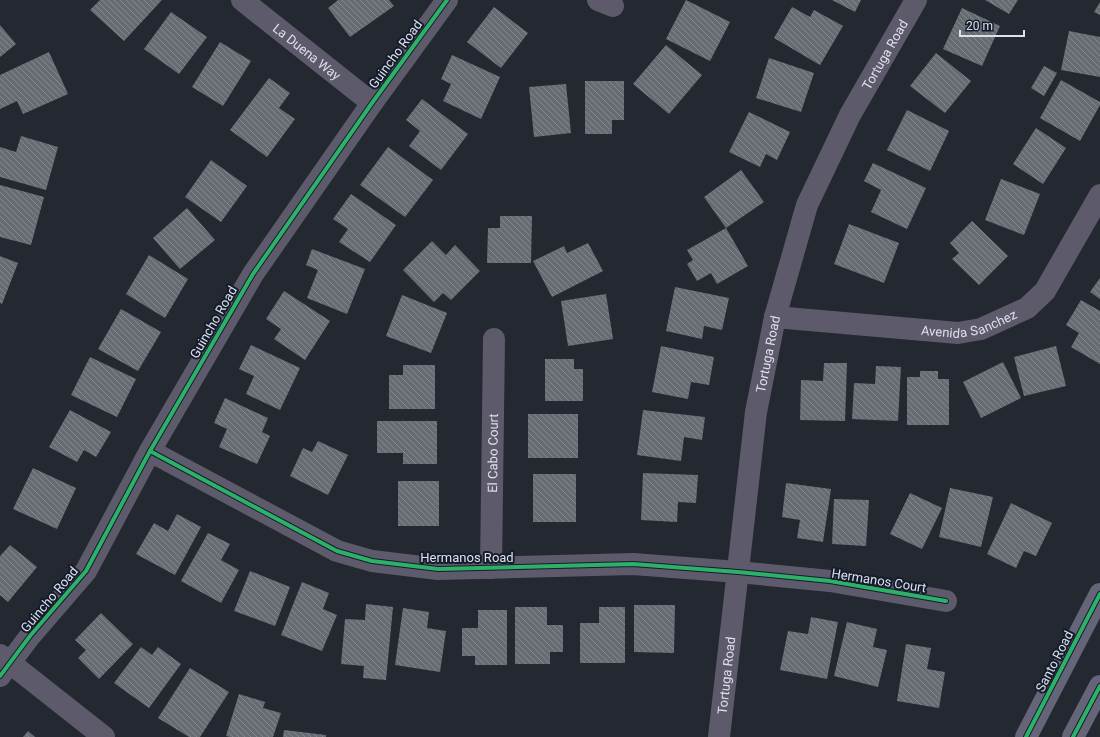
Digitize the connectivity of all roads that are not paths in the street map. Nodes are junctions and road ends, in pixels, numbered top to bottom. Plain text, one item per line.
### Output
1 (242, 0) edge
2 (447, 0) edge
3 (916, 0) edge
4 (372, 103) junction
5 (1100, 195) edge
6 (775, 317) junction
7 (494, 339) dead end
8 (150, 451) junction
9 (491, 568) junction
10 (738, 572) junction
11 (1100, 594) edge
12 (946, 600) dead end
13 (3, 665) edge
14 (1100, 686) edge
15 (104, 737) edge
16 (719, 737) edge
17 (1026, 737) edge
18 (1073, 737) edge

1 - 4 street, La Duena Way
2 - 4 street, Guincho Road
3 - 6 street, Tortuga Road
4 - 8 street, Guincho Road
5 - 6 street, Avenida Sanchez
6 - 10 street, Tortuga Road
7 - 9 street, El Cabo Court
8 - 9 street, Hermanos Road
8 - 13 street, Guincho Road
9 - 10 street, Hermanos Road
10 - 12 street, Hermanos Court
10 - 16 street, Tortuga Road
11 - 17 main road, Santo Road
13 - 15 street
14 - 18 main road

